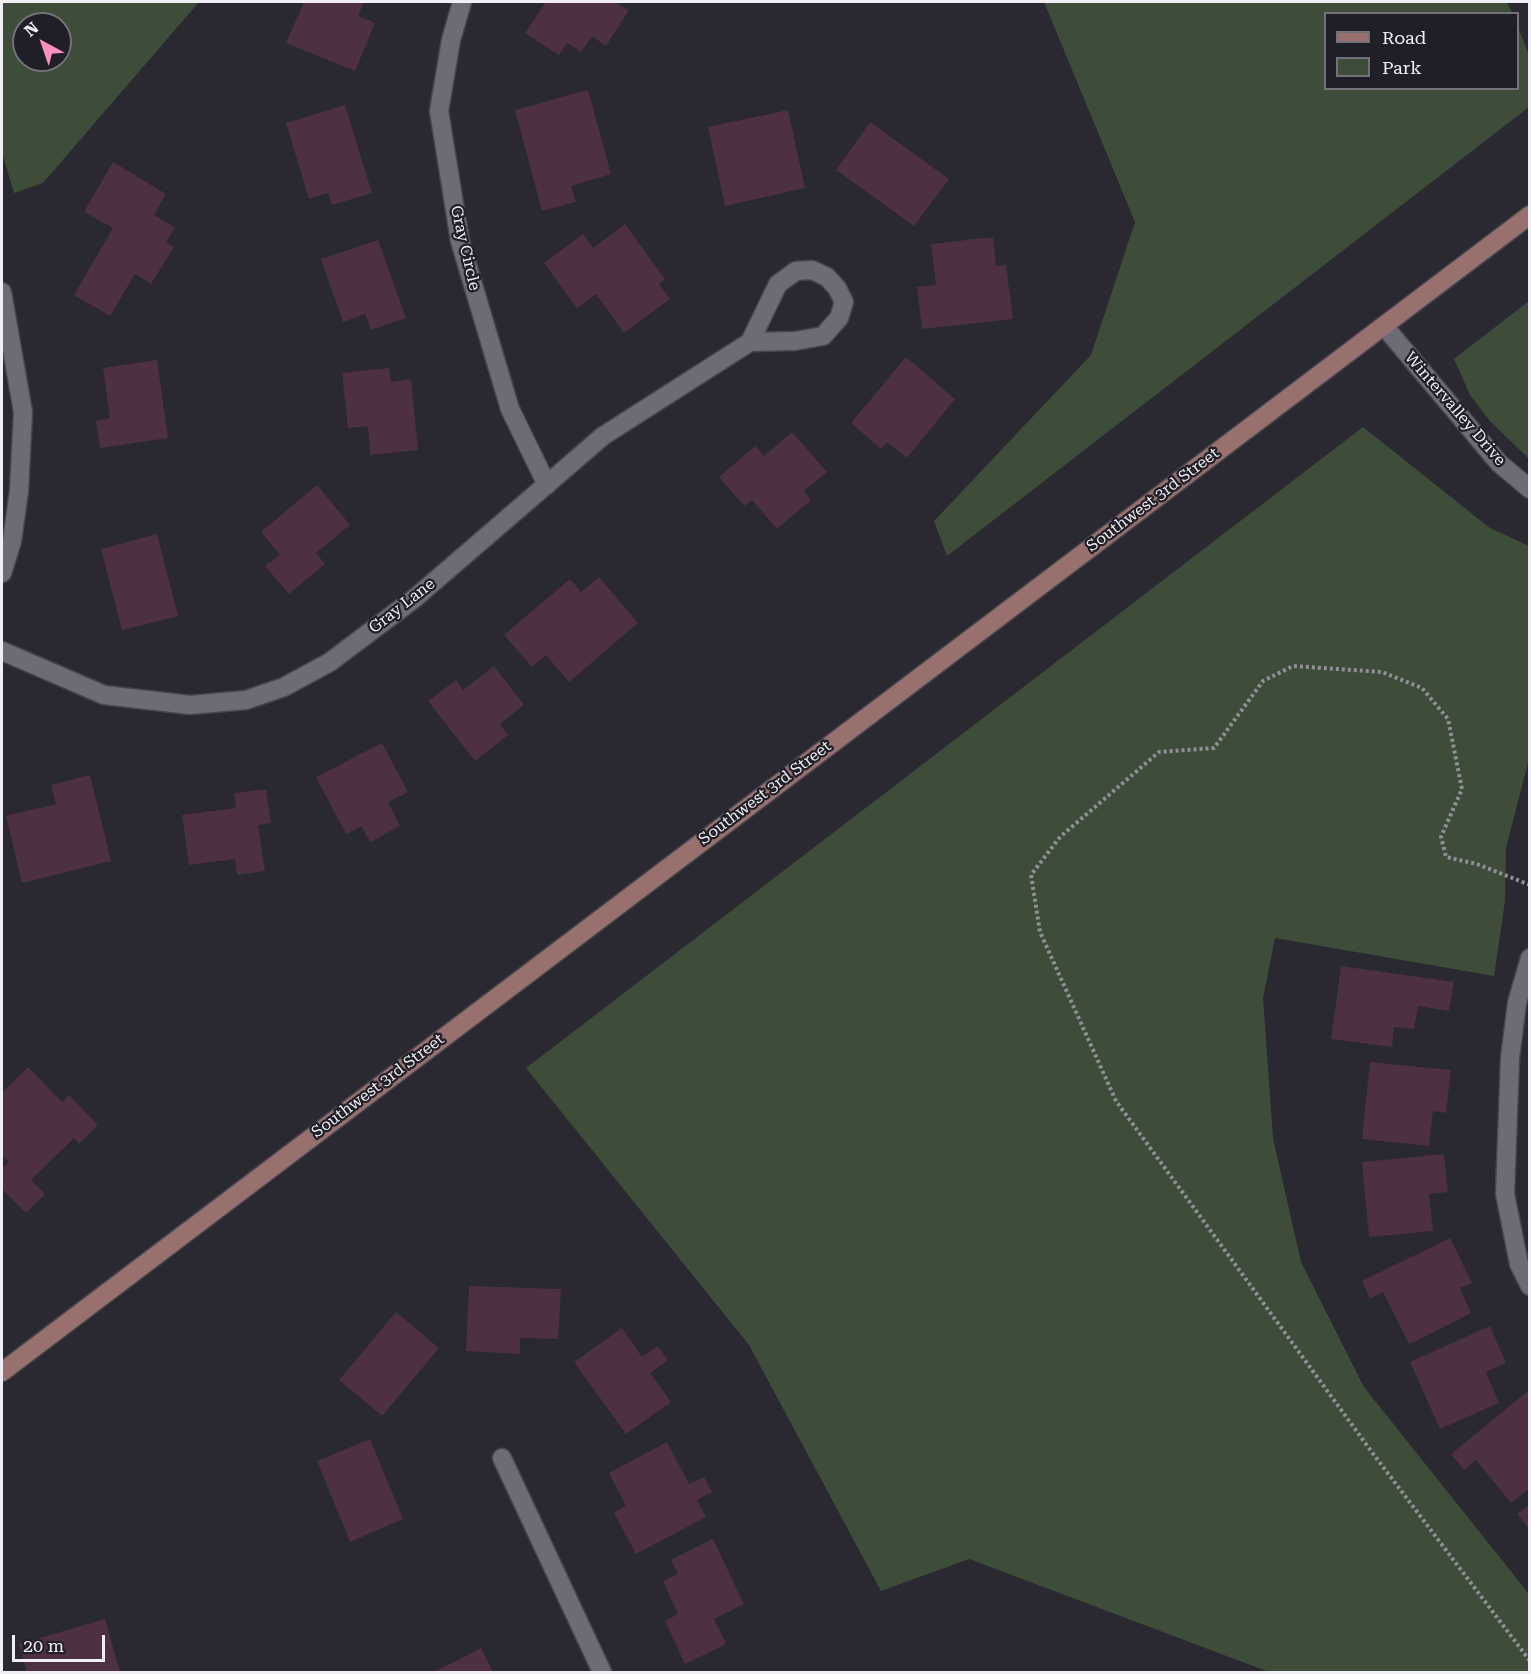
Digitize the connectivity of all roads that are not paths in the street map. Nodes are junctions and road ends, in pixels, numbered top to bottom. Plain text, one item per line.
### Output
1 (462, 2) edge
2 (1530, 215) edge
3 (2, 292) edge
4 (1384, 326) junction
5 (750, 342) junction
6 (547, 485) junction
7 (1530, 489) edge
8 (2, 573) edge
9 (2, 651) edge
10 (1530, 958) edge
11 (1530, 1286) edge
12 (2, 1372) edge
13 (502, 1458) dead end
14 (602, 1672) edge

1 - 6 street, Gray Circle
2 - 4 main road, Southwest 3rd Street
3 - 8 street
4 - 7 street, Wintervalley Drive
4 - 12 main road, Southwest 3rd Street
5 - 5 street
5 - 6 street, Gray Lane
6 - 9 street, Gray Lane
10 - 11 street
13 - 14 street

